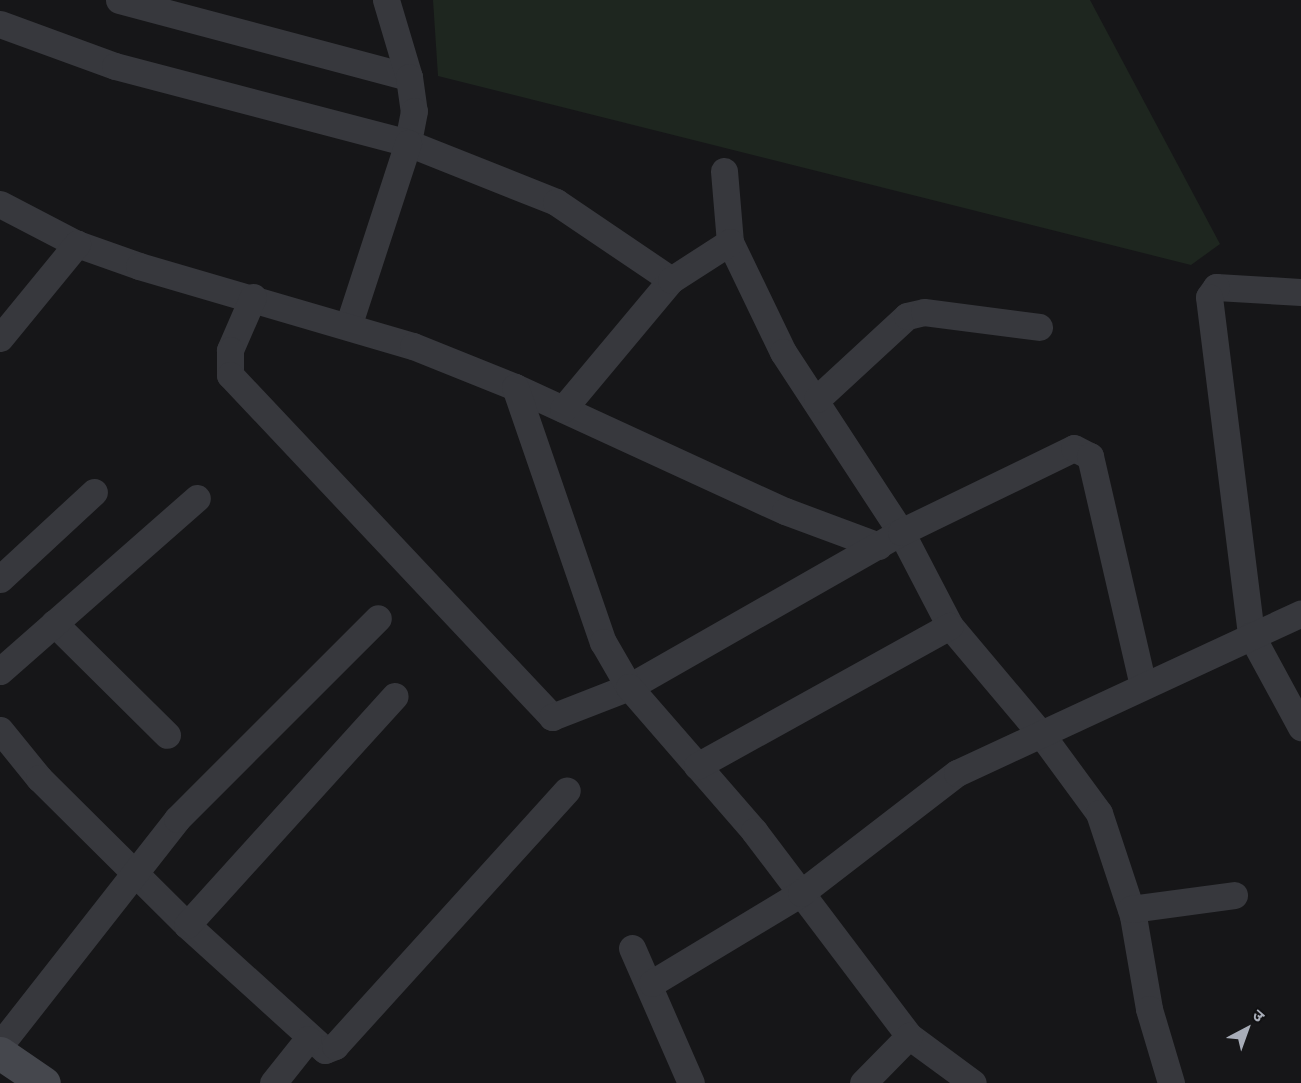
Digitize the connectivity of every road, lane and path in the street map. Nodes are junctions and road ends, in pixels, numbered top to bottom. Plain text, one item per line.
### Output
1 (386, 0) edge
2 (126, 1) edge
3 (0, 24) edge
4 (409, 77) junction
5 (408, 143) junction
6 (724, 171) dead end
7 (0, 204) edge
8 (730, 242) junction
9 (77, 244) junction
10 (671, 280) junction
11 (1301, 292) edge
12 (253, 297) junction
13 (349, 323) junction
14 (1039, 327) dead end
15 (0, 338) edge
16 (515, 387) junction
17 (817, 399) junction
18 (563, 409) junction
19 (94, 492) dead end
20 (196, 498) dead end
21 (890, 539) junction
22 (0, 579) edge
23 (1301, 613) edge
24 (378, 618) dead end
25 (54, 623) junction
26 (950, 626) junction
27 (1251, 635) junction
28 (0, 671) edge
29 (1143, 686) junction
30 (629, 687) junction
31 (395, 696) dead end
32 (1301, 727) edge
33 (0, 730) edge
34 (1041, 734) junction
35 (167, 735) dead end
36 (697, 766) junction
37 (567, 790) dead end
38 (133, 870) junction
39 (801, 893) junction
40 (1234, 895) dead end
41 (1131, 909) junction
42 (187, 926) junction
43 (632, 948) dead end
44 (652, 983) junction
45 (909, 1036) junction
46 (308, 1039) junction
47 (12, 1064) edge
48 (273, 1083) edge
49 (691, 1083) edge
50 (863, 1083) edge
51 (973, 1083) edge
52 (1172, 1083) edge

1 - 4 street
2 - 4 street
3 - 5 street
4 - 5 street
5 - 10 street
5 - 13 street
6 - 8 street
7 - 9 street
8 - 10 street
8 - 17 street
9 - 12 street
9 - 15 street
10 - 18 street
11 - 27 street
12 - 13 street
12 - 30 street
13 - 16 street
14 - 17 street
16 - 18 street
16 - 30 street
17 - 21 street
18 - 21 street
19 - 22 street
20 - 25 street
21 - 26 street
21 - 29 street
21 - 30 street
23 - 27 street
24 - 38 street
25 - 28 street
25 - 35 street
26 - 34 street
26 - 36 street
27 - 29 street
27 - 32 street
29 - 34 street
30 - 36 street
31 - 42 street
33 - 38 street
34 - 39 street
34 - 41 street
36 - 39 street
37 - 46 street
38 - 42 street
38 - 47 street
39 - 44 street
39 - 45 street
40 - 41 street
41 - 52 street
42 - 46 street
43 - 44 street
44 - 49 street
45 - 50 street
45 - 51 street
46 - 48 street

